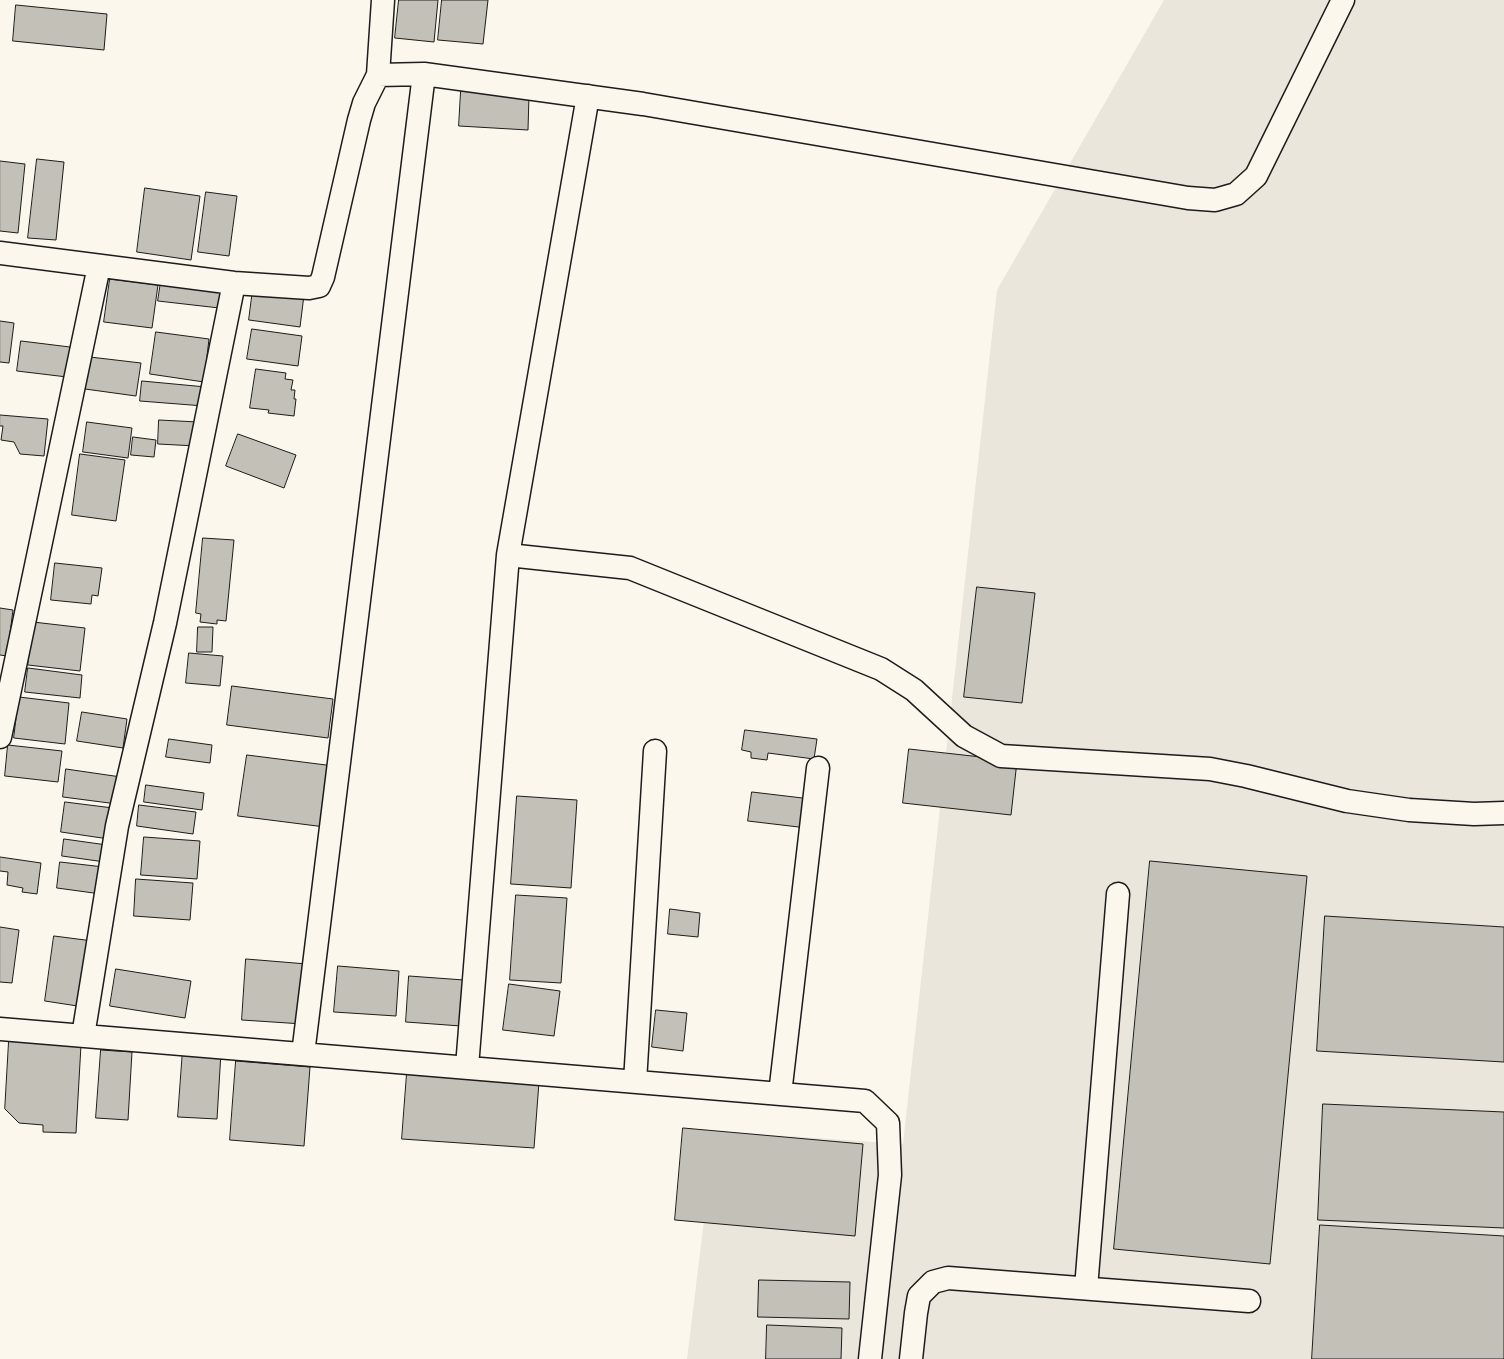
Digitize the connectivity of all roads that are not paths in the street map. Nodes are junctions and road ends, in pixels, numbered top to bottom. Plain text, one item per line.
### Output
1 (383, 0) edge
2 (1343, 0) edge
3 (424, 74) junction
4 (378, 75) junction
5 (588, 96) junction
6 (0, 253) edge
7 (99, 266) junction
8 (234, 283) junction
9 (508, 555) junction
10 (0, 738) edge
11 (655, 751) dead end
12 (818, 768) dead end
13 (1504, 813) edge
14 (1118, 894) dead end
15 (0, 1029) edge
16 (83, 1036) junction
17 (303, 1054) junction
18 (467, 1068) junction
19 (635, 1082) junction
20 (780, 1094) junction
21 (1086, 1288) junction
22 (1249, 1301) dead end
23 (870, 1359) edge
24 (911, 1359) edge

1 - 4 street
2 - 5 street
3 - 4 street
3 - 5 street
3 - 17 street
4 - 8 street
5 - 9 street
6 - 7 street
7 - 8 street
7 - 10 street
8 - 16 street
9 - 13 street
9 - 18 street
11 - 19 street
12 - 20 street
14 - 21 street
15 - 16 street
16 - 17 street
17 - 18 street
18 - 19 street
19 - 20 street
20 - 23 street
21 - 22 street
21 - 24 street

